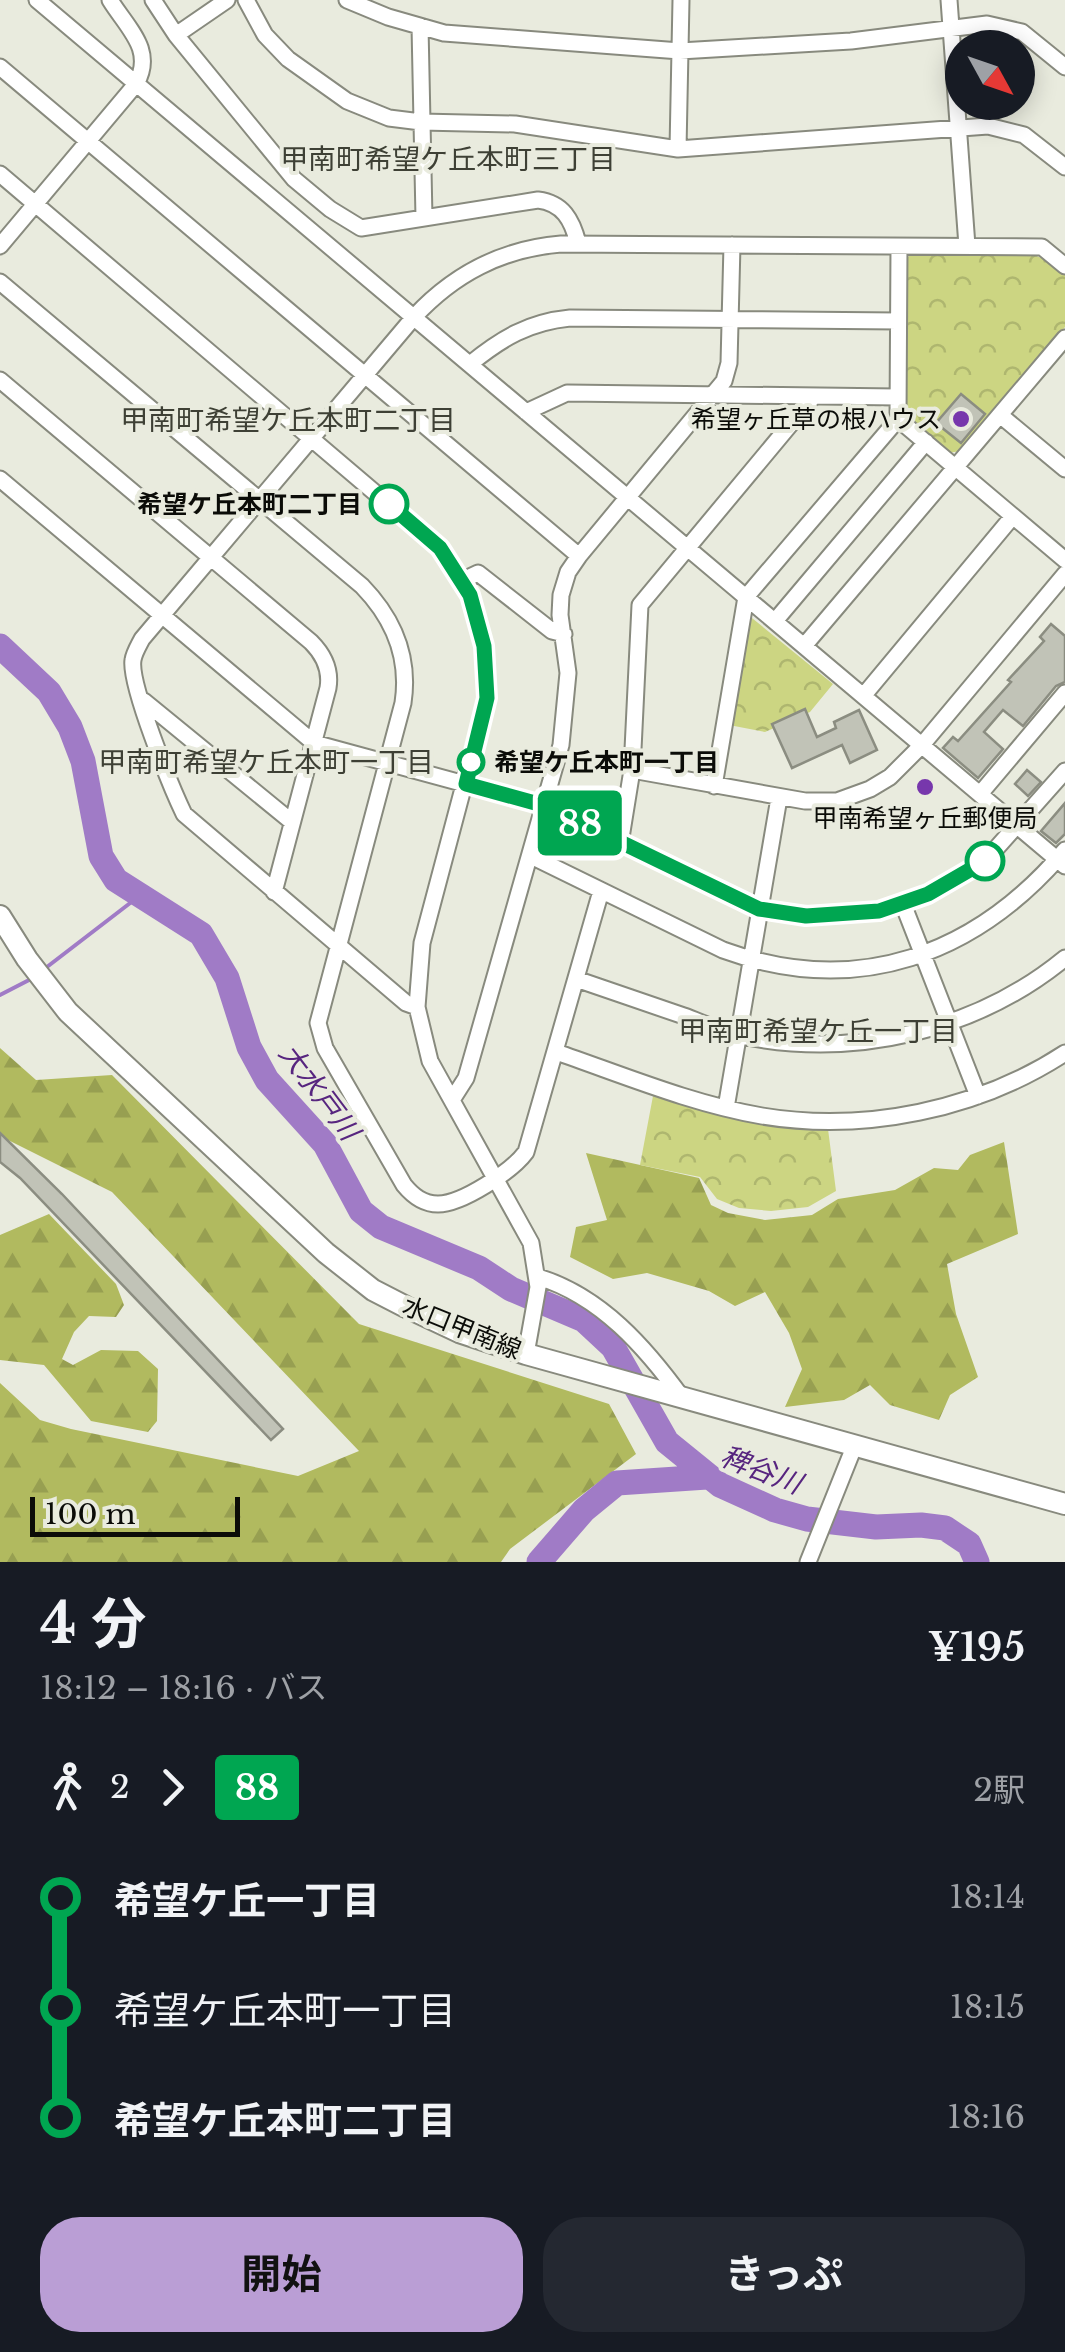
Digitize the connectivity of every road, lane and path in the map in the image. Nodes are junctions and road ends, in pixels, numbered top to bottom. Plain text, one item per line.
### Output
1 (37, 0) edge
2 (110, 0) edge
3 (153, 0) edge
4 (228, 0) edge
5 (246, 0) edge
6 (347, 0) edge
7 (681, 0) edge
8 (949, 0) edge
9 (420, 26) junction
10 (951, 28) junction
11 (176, 35) junction
12 (680, 51) junction
13 (0, 66) edge
14 (1065, 66) edge
15 (136, 84) junction
16 (421, 122) junction
17 (959, 128) junction
18 (89, 141) junction
19 (678, 150) junction
20 (1065, 167) edge
21 (0, 174) edge
22 (36, 204) junction
23 (424, 218) junction
24 (578, 243) junction
25 (732, 244) junction
26 (0, 246) edge
27 (966, 246) junction
28 (899, 247) junction
29 (1065, 266) edge
30 (0, 282) edge
31 (414, 317) junction
32 (730, 319) junction
33 (898, 320) junction
34 (1065, 338) edge
35 (470, 364) junction
36 (366, 375) junction
37 (0, 380) edge
38 (714, 396) junction
39 (814, 396) junction
40 (897, 397) junction
41 (526, 412) junction
42 (1000, 415) junction
43 (898, 418) junction
44 (312, 437) junction
45 (926, 442) junction
46 (1063, 462) edge
47 (956, 467) junction
48 (0, 479) edge
49 (629, 498) junction
50 (260, 501) junction
51 (1014, 516) junction
52 (687, 547) junction
53 (579, 556) junction
54 (211, 558) junction
55 (1065, 560) edge
56 (1065, 574) edge
57 (461, 581) junction
58 (746, 597) junction
59 (162, 616) junction
60 (775, 621) junction
61 (564, 634) junction
62 (804, 646) junction
63 (1065, 692) edge
64 (864, 695) junction
65 (141, 698) junction
66 (314, 743) junction
67 (922, 745) junction
68 (387, 764) junction
69 (632, 770) junction
70 (1065, 771) edge
71 (466, 784) junction
72 (714, 786) junction
73 (980, 794) junction
74 (779, 798) junction
75 (546, 806) junction
76 (292, 822) junction
77 (1018, 827) junction
78 (620, 844) junction
79 (530, 856) junction
80 (1062, 859) edge
81 (601, 891) junction
82 (274, 892) junction
83 (903, 904) junction
84 (759, 909) junction
85 (0, 916) edge
86 (338, 945) junction
87 (923, 954) junction
88 (1065, 958) edge
89 (750, 960) junction
90 (576, 979) junction
91 (417, 1007) junction
92 (950, 1022) junction
93 (738, 1036) junction
94 (556, 1052) junction
95 (1062, 1060) edge
96 (978, 1096) junction
97 (452, 1100) junction
98 (726, 1108) junction
99 (494, 1178) junction
100 (538, 1282) junction
101 (526, 1354) junction
102 (683, 1399) junction
103 (854, 1447) junction
104 (1065, 1504) edge
105 (808, 1562) edge

1 - 15 street
2 - 15 street
3 - 11 street
4 - 11 street
5 - 16 street
6 - 9 street
7 - 12 street
8 - 10 street
9 - 12 street
9 - 16 street
10 - 12 street
10 - 14 street
10 - 17 street
11 - 23 street
12 - 19 street
13 - 18 street
15 - 18 street
15 - 31 street
16 - 19 street
16 - 23 street
17 - 19 street
17 - 20 street
17 - 27 street
18 - 22 street
18 - 36 street
21 - 22 street
22 - 26 street
22 - 44 street
23 - 24 street
24 - 25 street
24 - 31 street
25 - 28 street
25 - 32 street
27 - 28 street
27 - 29 street
28 - 33 street
30 - 50 street
31 - 35 street
31 - 36 street
32 - 33 street
32 - 35 street
32 - 38 street
33 - 40 street
34 - 42 street
35 - 41 street
36 - 44 street
36 - 53 street
37 - 54 street
38 - 39 street
38 - 41 street
38 - 49 street
39 - 40 street
39 - 52 street
40 - 43 street
41 - 49 street
42 - 46 street
42 - 47 street
43 - 45 street
43 - 58 street
44 - 50 street
44 - 57 street
45 - 47 street
45 - 60 street
47 - 51 street
47 - 62 street
48 - 59 street
49 - 52 street
49 - 53 street
50 - 54 street
50 - 68 street
51 - 55 street
51 - 64 street
52 - 58 street
52 - 69 street
53 - 61 street
54 - 59 street
54 - 66 street
56 - 67 street
57 - 61 street
57 - 71 street
58 - 60 street
58 - 72 street
59 - 65 street
59 - 66 street
60 - 62 street
61 - 75 street
62 - 64 street
63 - 73 street
64 - 67 street
65 - 76 street
65 - 82 street
66 - 68 street
66 - 76 street
67 - 73 street
67 - 74 street
68 - 71 street
68 - 86 street
69 - 72 street
69 - 78 street
70 - 77 street
71 - 75 street
71 - 91 street
72 - 74 street
73 - 77 street
74 - 84 street
75 - 78 street
75 - 79 street
76 - 82 street
77 - 80 street
77 - 83 street
78 - 84 street
79 - 81 street
79 - 97 street
80 - 87 street
81 - 89 street
81 - 90 street
82 - 86 street
83 - 84 street
83 - 87 street
84 - 89 street
85 - 101 main road, 水口甲南線
86 - 91 street
86 - 99 street
87 - 89 street
87 - 92 street
88 - 92 street
89 - 93 street
90 - 93 street
90 - 94 street
91 - 97 street
92 - 93 street
92 - 96 street
93 - 98 street
94 - 98 street
94 - 99 street
95 - 96 street
96 - 98 street
97 - 99 street
99 - 100 street
100 - 101 street
100 - 102 street
101 - 102 main road, 水口甲南線
102 - 103 main road, 水口甲南線
103 - 104 main road, 水口甲南線
103 - 105 street

